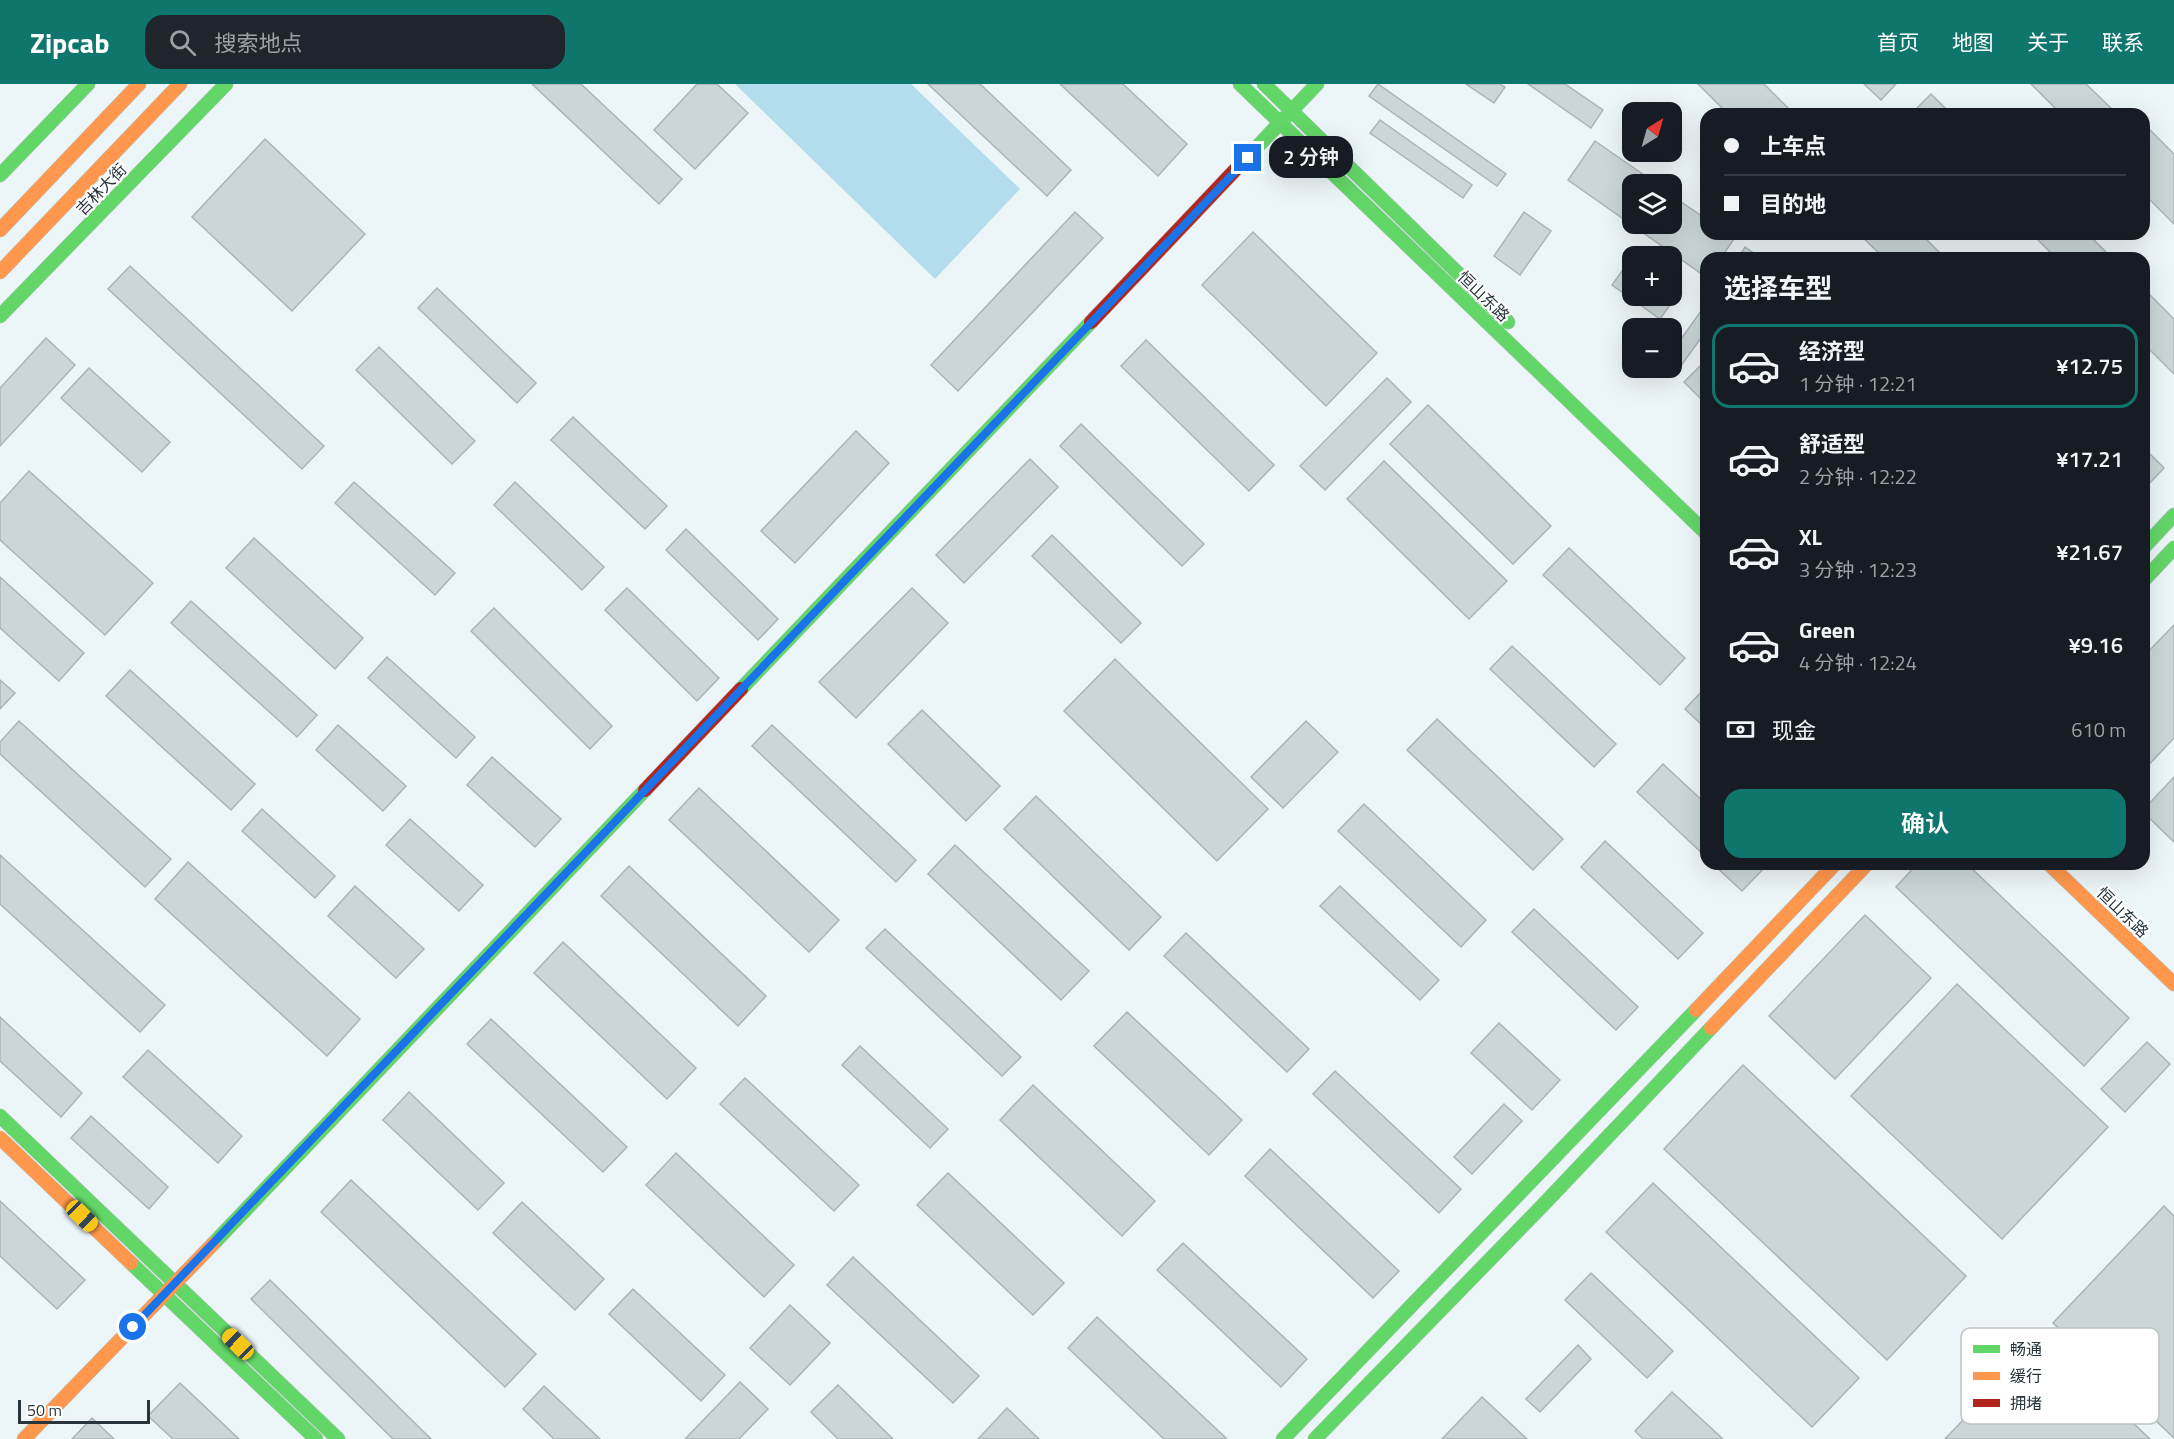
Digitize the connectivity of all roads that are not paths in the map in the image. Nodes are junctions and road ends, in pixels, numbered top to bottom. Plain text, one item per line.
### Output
1 (88, 84) edge
2 (139, 84) edge
3 (180, 84) edge
4 (226, 84) edge
5 (1240, 84) edge
6 (1264, 84) edge
7 (1317, 84) edge
8 (1292, 111) junction
9 (1281, 123) junction
10 (0, 175) edge
11 (0, 230) edge
12 (0, 272) edge
13 (0, 316) edge
14 (1520, 334) dead end
15 (1570, 383) dead end
16 (1700, 509) edge
17 (2174, 515) edge
18 (1700, 527) edge
19 (2150, 541) edge
20 (2174, 548) edge
21 (2150, 574) edge
22 (1829, 870) edge
23 (1861, 870) edge
24 (2055, 870) edge
25 (2174, 984) edge
26 (0, 1116) edge
27 (0, 1138) edge
28 (175, 1283) junction
29 (164, 1294) junction
30 (24, 1439) edge
31 (316, 1439) edge
32 (338, 1439) edge
33 (1283, 1439) edge
34 (1315, 1439) edge

1 - 10 street
2 - 11 street
3 - 12 street, 吉林大街
4 - 13 street, 吉林大街
5 - 9 street, 恒山东路
6 - 8 street, 恒山东路
7 - 8 street
8 - 9 street
8 - 14 street, 恒山东路
9 - 18 street, 恒山东路
9 - 28 street
15 - 16 street
17 - 19 street
20 - 21 street
22 - 33 street
23 - 34 street
24 - 25 street, 恒山东路
26 - 28 street
27 - 29 street
28 - 29 street
28 - 32 street
29 - 30 street
29 - 31 street

